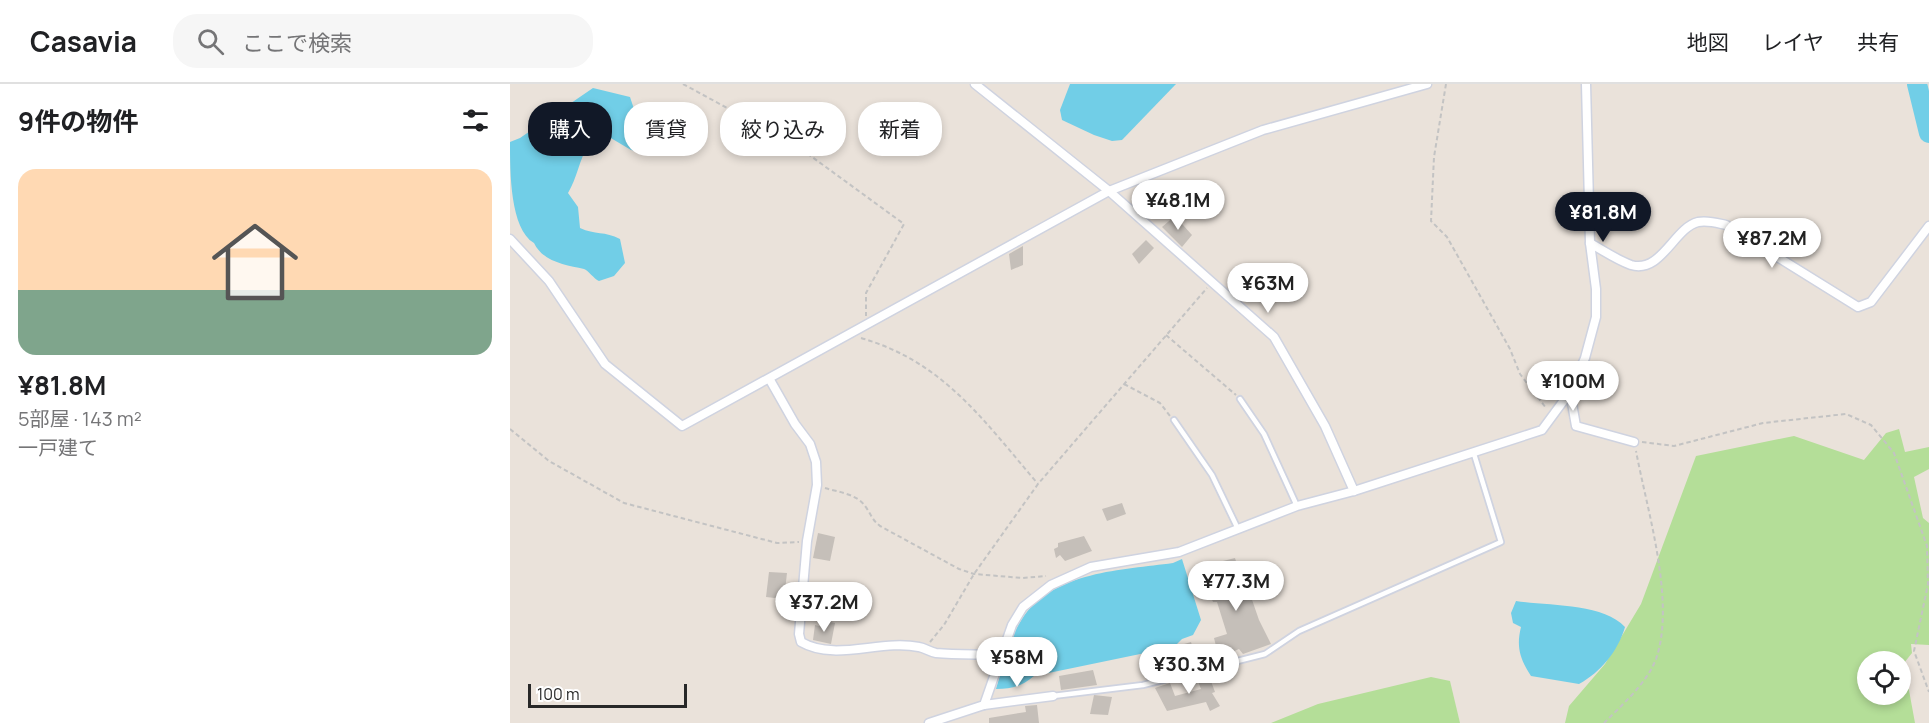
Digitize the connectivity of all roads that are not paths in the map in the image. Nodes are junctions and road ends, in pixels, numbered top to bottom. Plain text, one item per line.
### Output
1 (975, 84) edge
2 (1427, 84) edge
3 (1587, 84) edge
4 (1109, 191) junction
5 (1929, 226) edge
6 (510, 239) edge
7 (1590, 243) junction
8 (770, 380) junction
9 (1570, 392) junction
10 (1240, 399) road end
11 (1174, 420) road end
12 (1634, 442) road end
13 (1474, 454) junction
14 (1354, 491) junction
15 (1296, 506) junction
16 (1238, 529) junction
17 (1000, 655) junction
18 (1053, 696) joint
19 (984, 705) junction
20 (928, 723) edge

1 - 4 street
2 - 4 street
3 - 7 street
4 - 8 street
4 - 14 street
5 - 7 street
6 - 8 street
7 - 9 street
8 - 17 street
9 - 12 street
9 - 13 street
10 - 15 lane
11 - 16 lane
13 - 14 street
13 - 18 lane
14 - 15 street
15 - 16 street
16 - 17 street
17 - 19 street
18 - 19 street
19 - 20 street

